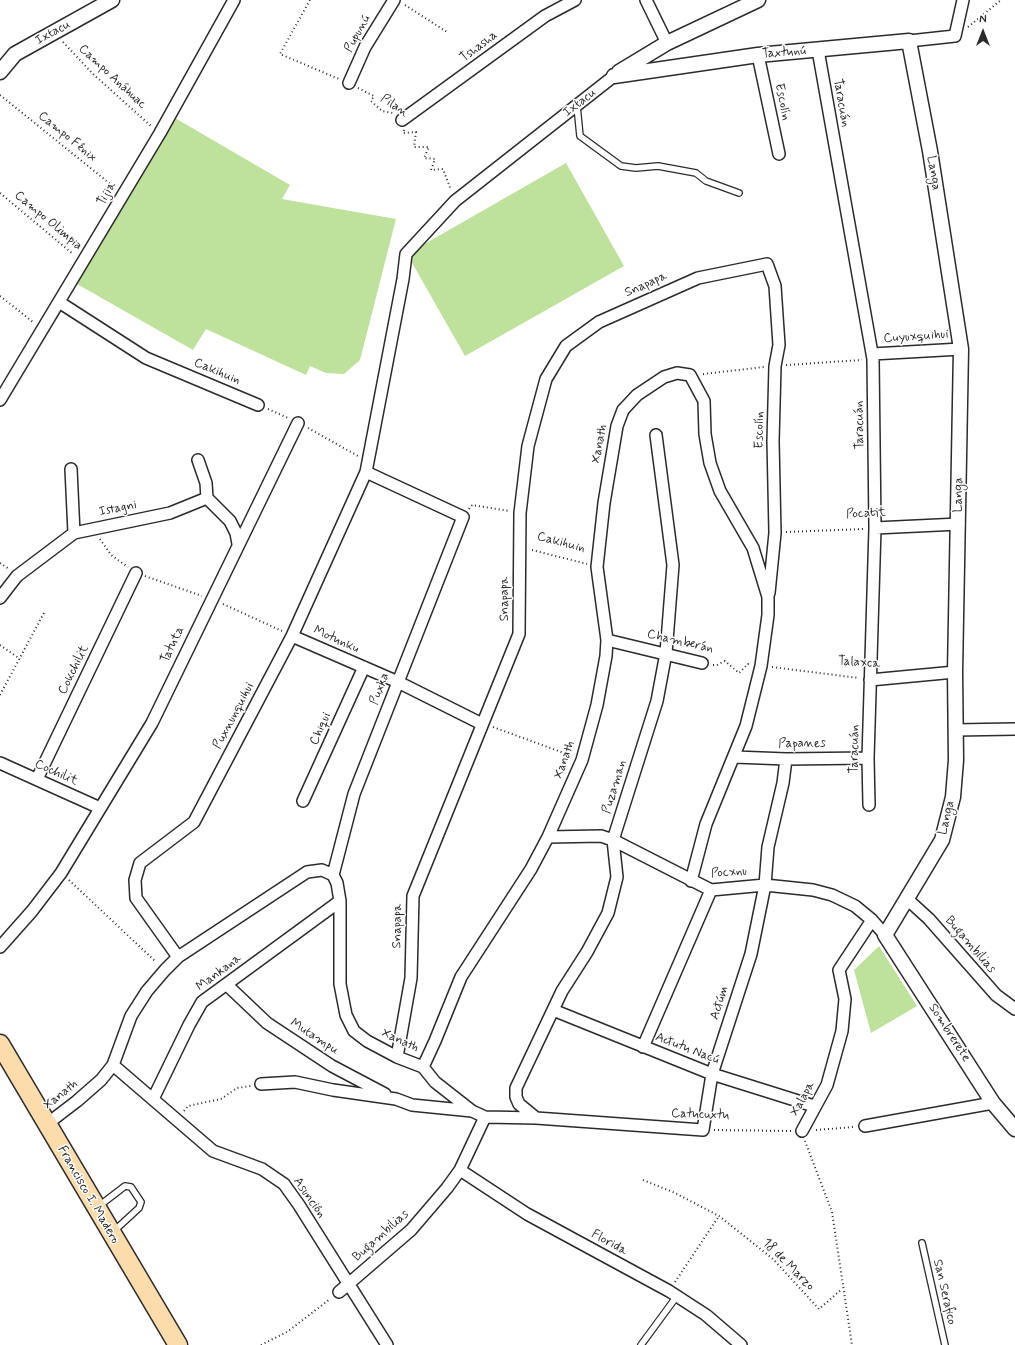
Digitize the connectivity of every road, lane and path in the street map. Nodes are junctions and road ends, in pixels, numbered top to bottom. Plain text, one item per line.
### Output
1 (112, 0) edge
2 (234, 0) edge
3 (310, 0) edge
4 (575, 0) edge
5 (646, 0) edge
6 (758, 0) edge
7 (963, 0) edge
8 (1001, 0) edge
9 (398, 2) edge
10 (53, 32) junction
11 (447, 32) dead end
12 (955, 36) junction
13 (909, 41) junction
14 (667, 43) junction
15 (818, 50) junction
16 (758, 55) junction
17 (0, 72) edge
18 (614, 76) junction
19 (348, 83) junction
20 (0, 95) edge
21 (577, 106) junction
22 (402, 120) junction
23 (160, 133) junction
24 (779, 154) dead end
25 (739, 193) dead end
26 (0, 194) edge
27 (123, 195) junction
28 (455, 201) junction
29 (84, 262) junction
30 (767, 264) joint
31 (0, 296) edge
32 (59, 302) junction
33 (42, 328) junction
34 (961, 349) junction
35 (872, 354) junction
36 (0, 400) edge
37 (258, 405) joint
38 (298, 422) junction
39 (656, 435) dead end
40 (198, 460) dead end
41 (367, 467) junction
42 (71, 468) dead end
43 (207, 498) junction
44 (520, 513) junction
45 (463, 517) junction
46 (959, 524) junction
47 (93, 528) junction
48 (875, 528) junction
49 (74, 533) junction
50 (775, 533) junction
51 (238, 544) junction
52 (519, 546) junction
53 (597, 567) junction
54 (136, 573) junction
55 (768, 597) junction
56 (0, 598) edge
57 (211, 599) junction
58 (45, 611) dead end
59 (292, 636) junction
60 (607, 640) junction
61 (0, 646) edge
62 (666, 653) junction
63 (20, 659) junction
64 (702, 663) joint
65 (364, 667) junction
66 (760, 671) junction
67 (955, 672) junction
68 (870, 680) junction
69 (398, 682) junction
70 (0, 695) edge
71 (482, 724) junction
72 (1015, 729) edge
73 (955, 730) junction
74 (735, 757) junction
75 (868, 758) junction
76 (786, 759) junction
77 (582, 760) junction
78 (0, 763) edge
79 (37, 779) junction
80 (303, 802) dead end
81 (869, 804) dead end
82 (100, 808) junction
83 (548, 837) junction
84 (613, 840) junction
85 (61, 873) junction
86 (333, 875) junction
87 (691, 881) junction
88 (765, 885) junction
89 (711, 890) junction
90 (906, 898) junction
91 (340, 901) junction
92 (872, 920) junction
93 (885, 935) junction
94 (0, 947) edge
95 (178, 958) junction
96 (165, 970) junction
97 (227, 985) junction
98 (1015, 1009) edge
99 (553, 1010) junction
100 (0, 1044) edge
101 (643, 1048) junction
102 (397, 1057) junction
103 (112, 1065) junction
104 (422, 1067) junction
105 (712, 1074) junction
106 (261, 1084) joint
107 (396, 1098) junction
108 (153, 1099) junction
109 (993, 1103) junction
110 (814, 1106) junction
111 (472, 1111) junction
112 (484, 1117) junction
113 (536, 1118) junction
114 (176, 1120) junction
115 (47, 1124) junction
116 (865, 1126) joint
117 (1015, 1129) edge
118 (703, 1130) junction
119 (802, 1131) junction
120 (460, 1170) junction
121 (643, 1180) dead end
122 (96, 1208) junction
123 (719, 1216) junction
124 (111, 1234) junction
125 (922, 1243) dead end
126 (347, 1284) junction
127 (842, 1289) junction
128 (339, 1292) joint
129 (673, 1294) junction
130 (178, 1345) edge
131 (261, 1345) edge
132 (386, 1345) edge
133 (641, 1345) edge
134 (741, 1345) edge
135 (852, 1345) edge
136 (945, 1345) edge

1 - 10 street, Ixtacu
2 - 23 street, Tijia
3 - 19 path, Pilan
4 - 22 street, Tshasha
5 - 14 street
6 - 14 street, Ixtacu
7 - 12 street
8 - 12 path
9 - 11 path
9 - 19 street, Pupunú
10 - 17 street, Ixtacu
10 - 23 path, Campo Anáhuac
12 - 13 street, Taxtunú
13 - 15 street, Taxtunú
13 - 34 street, Langa
14 - 18 street, Ixtacu
15 - 16 street, Taxtunú
15 - 35 street, Taracuán
16 - 18 street, Taxtunú
16 - 24 street, Escolín
18 - 21 street, Ixtacu
19 - 22 path, Pilan
20 - 27 path, Campo Fénix
21 - 25 lane
21 - 28 street, Ixtacu
22 - 28 path, Pilan
23 - 27 street, Tijia
26 - 29 path, Campo Olimpia
27 - 29 street, Tijia
28 - 41 street, Ixtacu
29 - 32 street, Tijia
30 - 44 street, Snapapa
30 - 50 street, Escolín
31 - 33 path
32 - 33 street, Tijia
32 - 37 street, Cakihuin
33 - 36 street, Tijia
34 - 35 street, Cuyuxquihui
34 - 46 street, Langa
35 - 48 street, Taracuán
37 - 38 path
38 - 41 path
38 - 51 street, Tatuta
39 - 62 street, Puzaman
40 - 43 street
41 - 45 street
41 - 59 street, Puxnunquihui
42 - 49 street
43 - 47 street, Istagni
43 - 51 street
44 - 45 path
44 - 52 street, Snapapa
45 - 69 street, Puxka
46 - 48 street, Pocatit
46 - 67 street, Langa
47 - 49 street, Istagni
47 - 54 path, Motunku
48 - 50 path, Pocatit
48 - 68 street, Taracuán
49 - 56 street, Istagni
50 - 55 street, Escolín
51 - 57 street, Tatuta
52 - 53 path, Cakihuin
52 - 71 street, Snapapa
53 - 55 street, Xanath
53 - 60 street, Xanath
54 - 57 path, Motunku
54 - 79 street, Cokchilit
55 - 66 street, Xanath
57 - 59 path, Motunku
57 - 82 street, Tatuta
58 - 63 path
59 - 65 street, Motunku
59 - 95 street, Puxnunquihui
60 - 62 street, Chamberán
60 - 77 street, Xanath
61 - 63 path
62 - 64 street, Chamberán
62 - 84 street, Puzaman
63 - 70 path
64 - 66 path, Chamberán
65 - 69 street, Motunku
65 - 80 street, Chiqui
66 - 68 path, Talaxca
66 - 74 street, Xanath
67 - 68 street, Talaxca
67 - 73 street, Langa
68 - 75 street, Taracuán
69 - 71 street, Motunku
69 - 86 street, Puxka
71 - 77 path
71 - 102 street, Snapapa
72 - 73 street
73 - 90 street, Langa
74 - 76 street, Papanes
74 - 87 street, Xanath
75 - 76 street, Papanes
75 - 81 street, Taracuán
76 - 88 street
77 - 83 street, Xanath
78 - 79 street, Cochilit
79 - 82 street, Cochilit
82 - 85 street, Tatuta
83 - 84 street, Pocxnu
83 - 104 street, Xanath
84 - 87 street, Pocxnu
84 - 99 street, Puzaman
85 - 94 street, Tatuta
85 - 96 path
86 - 91 street, Xanath
86 - 95 street, Xanath
87 - 89 street, Pocxnu
88 - 89 street, Pocxnu
88 - 92 street, Pocxnu
88 - 105 street, Actúm
89 - 101 street
90 - 93 street, Langa
90 - 98 street, Bugambilias
91 - 97 street, Mankana
91 - 102 street, Xanath
92 - 93 street, Pocxnu
92 - 110 street, Xalapa
93 - 109 street, Sombrerete
95 - 96 street, Xanath
96 - 103 street, Xanath
97 - 107 street, Mutampu
97 - 108 street, Mankana
99 - 101 street, Actutu Nacú
99 - 113 street, Puzaman
100 - 115 main road, Francisco I. Madero
101 - 105 street, Actutu Nacú
102 - 104 street, Xanath
103 - 108 street, Asunción
103 - 115 street, Xanath
104 - 111 street, Catucuxtu
105 - 110 street, Actutu Nacú
105 - 118 street, Actúm
106 - 107 street, Mutampu
106 - 114 path
107 - 111 street, Mutampu
108 - 114 street, Asunción
109 - 116 street
109 - 117 street, Sombrerete
110 - 119 street, Xalapa
111 - 112 street, Catucuxtu
112 - 113 street, Catucuxtu
112 - 120 street, Bugambilias
113 - 118 street, Catucuxtu
114 - 126 street, Asunción
115 - 122 main road, Francisco I. Madero
116 - 119 path, Catucuxtu
118 - 119 path, Catucuxtu
119 - 127 path, Xalapa
120 - 126 street, Bugambilias
120 - 129 street, Florida
121 - 123 path, 18 de Marzo
122 - 124 main road, Francisco I. Madero
122 - 124 lane
123 - 127 path, 18 de Marzo
123 - 129 path
124 - 130 main road, Francisco I. Madero
125 - 136 lane, San Serafico
126 - 128 street, Bugambilias
126 - 132 street, Asunción
127 - 135 path, Xalapa
128 - 131 path
129 - 133 lane
129 - 134 street, Florida

